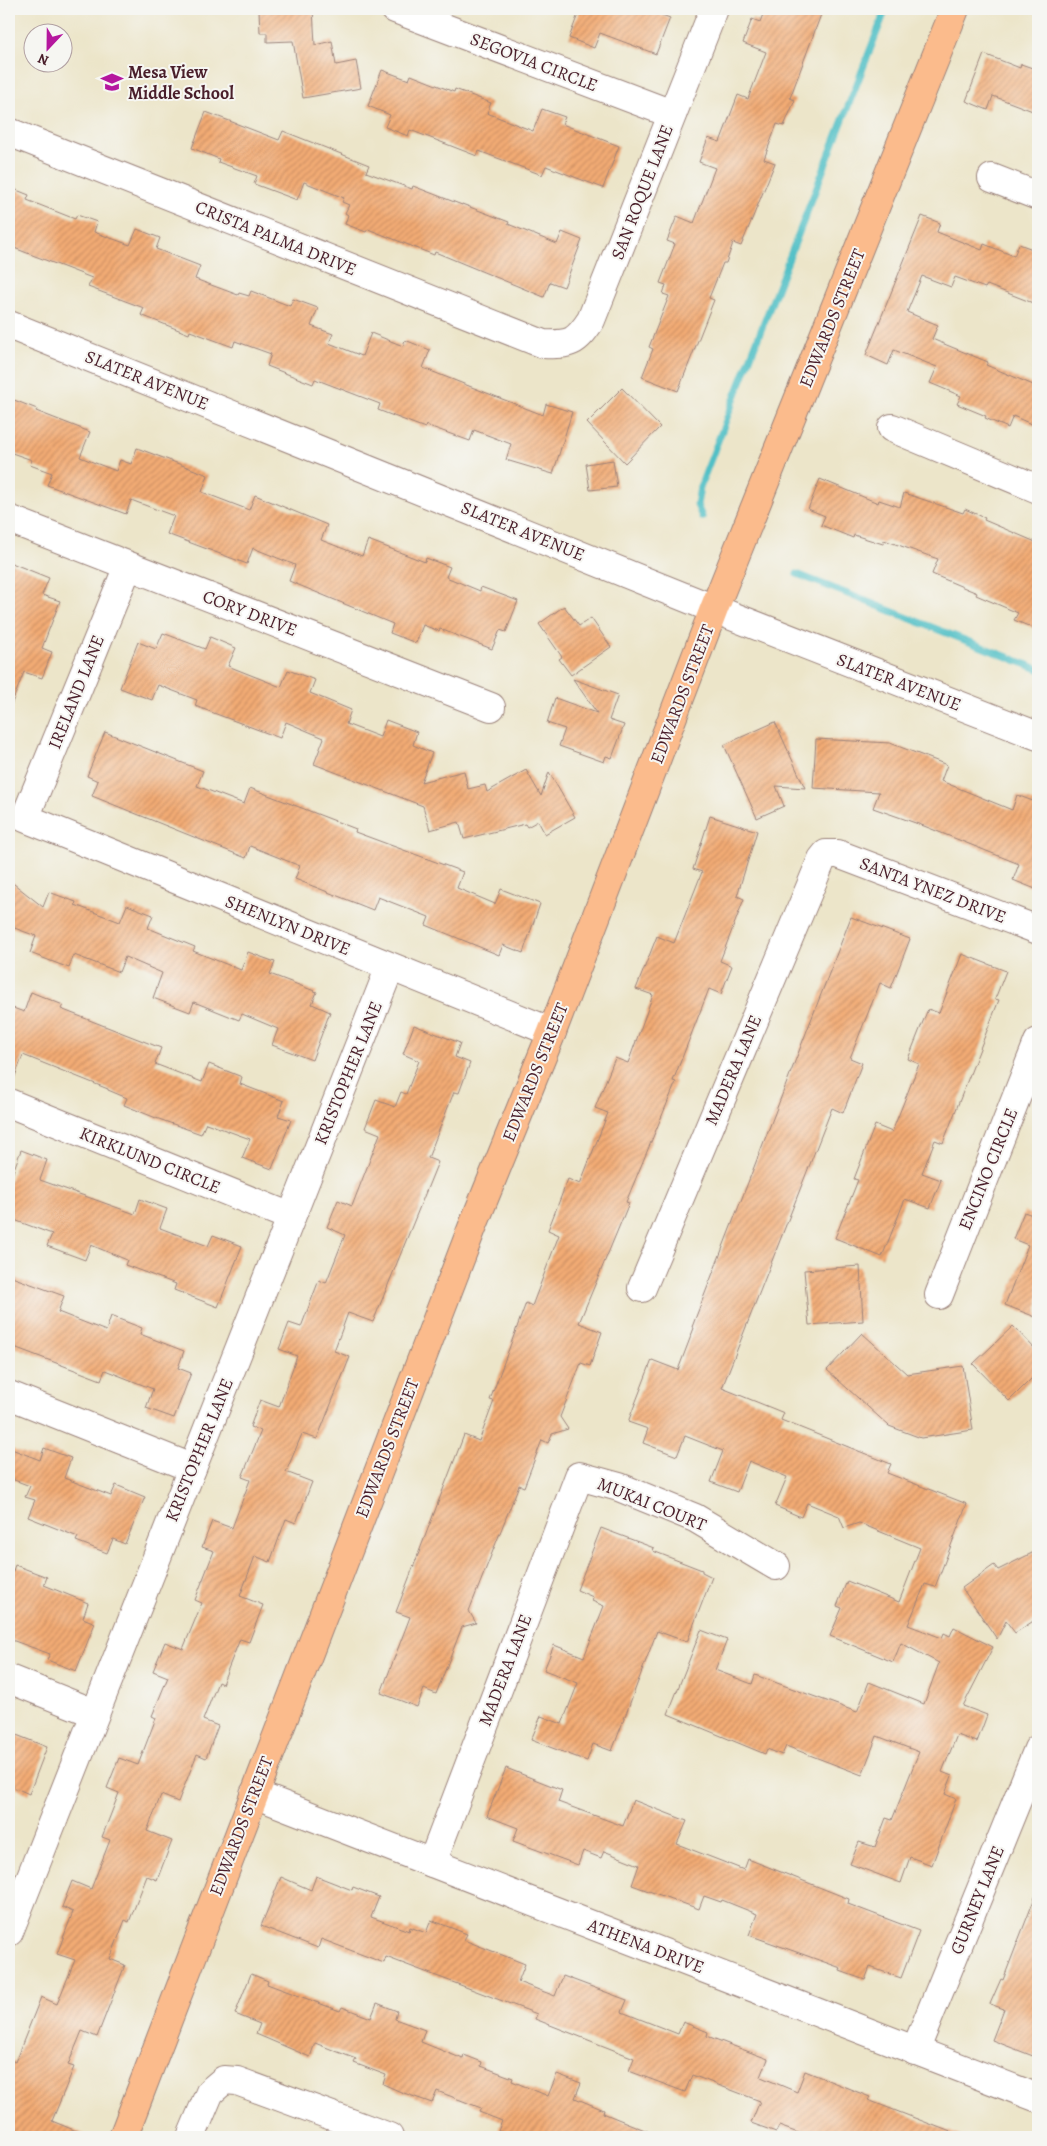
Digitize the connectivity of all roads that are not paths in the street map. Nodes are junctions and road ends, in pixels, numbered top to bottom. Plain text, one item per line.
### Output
1 (395, 9) edge
2 (714, 9) edge
3 (955, 9) edge
4 (672, 114) junction
5 (9, 132) edge
6 (992, 178) dead end
7 (1038, 196) edge
8 (9, 324) edge
9 (543, 344) joint
10 (892, 428) dead end
11 (1038, 488) edge
12 (9, 519) edge
13 (128, 566) junction
14 (714, 609) junction
15 (491, 707) dead end
16 (1038, 736) edge
17 (25, 818) joint
18 (826, 854) joint
19 (1038, 930) edge
20 (390, 967) junction
21 (552, 1032) junction
22 (1038, 1042) edge
23 (9, 1103) edge
24 (291, 1217) junction
25 (642, 1288) dead end
26 (938, 1295) dead end
27 (9, 1395) edge
28 (192, 1468) junction
29 (578, 1476) joint
30 (776, 1566) dead end
31 (9, 1679) edge
32 (94, 1713) junction
33 (1038, 1750) edge
34 (254, 1794) junction
35 (432, 1863) junction
36 (9, 1932) edge
37 (915, 2050) junction
38 (1038, 2098) edge
39 (123, 2137) edge
40 (191, 2137) edge
41 (389, 2137) edge

1 - 4 street, SEGOVIA CIRCLE
2 - 4 street, SAN ROQUE LANE
3 - 14 main road, EDWARDS STREET
4 - 9 street, SAN ROQUE LANE
5 - 9 street, CRISTA PALMA DRIVE
6 - 7 street
8 - 14 street, SLATER AVENUE
10 - 11 street
12 - 13 street, CORY DRIVE
13 - 15 street, CORY DRIVE
13 - 17 street, IRELAND LANE
14 - 16 street, SLATER AVENUE
14 - 21 main road, EDWARDS STREET
17 - 20 street, SHENLYN DRIVE
18 - 19 street, SANTA YNEZ DRIVE
18 - 25 street, MADERA LANE
20 - 21 street, SHENLYN DRIVE
20 - 24 street, KRISTOPHER LANE
21 - 34 main road, EDWARDS STREET
22 - 26 street, ENCINO CIRCLE
23 - 24 street, KIRKLUND CIRCLE
24 - 28 street, KRISTOPHER LANE
27 - 28 street
28 - 32 street, KRISTOPHER LANE
29 - 30 street, MUKAI COURT
29 - 35 street, MADERA LANE
31 - 32 street
32 - 36 street, KRISTOPHER LANE
33 - 37 street, GURNEY LANE
34 - 35 street, ATHENA DRIVE
34 - 39 main road, EDWARDS STREET
35 - 37 street, ATHENA DRIVE
37 - 38 street, ATHENA DRIVE
40 - 41 street

